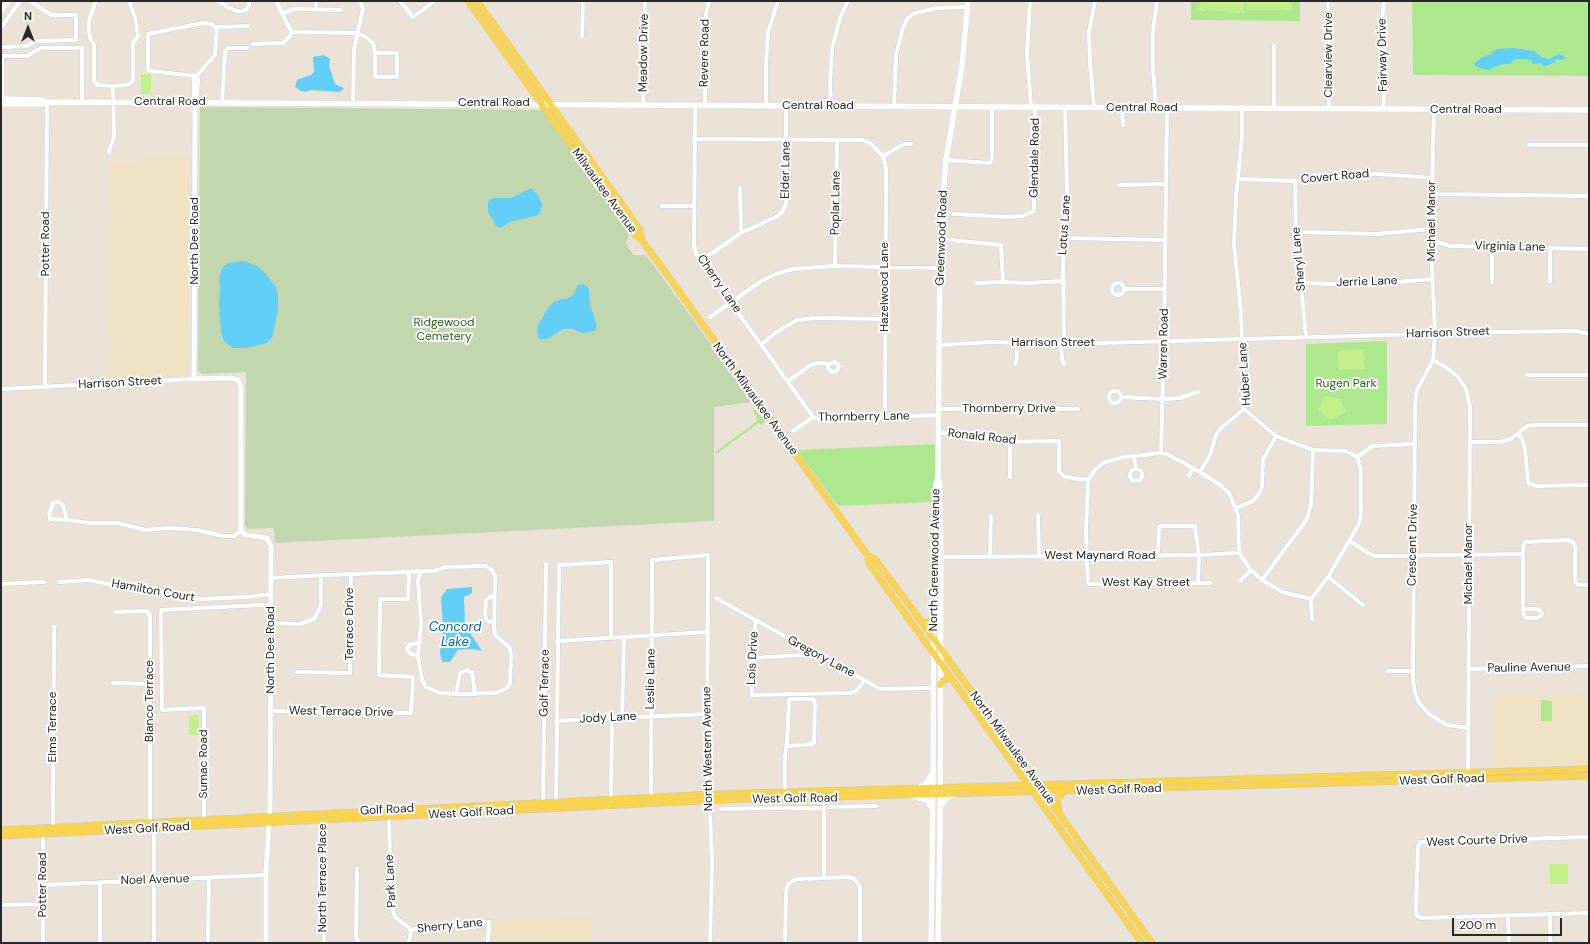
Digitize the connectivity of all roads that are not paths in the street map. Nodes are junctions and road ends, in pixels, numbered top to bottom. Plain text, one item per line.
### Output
1 (8, 1) edge
2 (20, 1) edge
3 (30, 1) edge
4 (96, 1) edge
5 (129, 1) edge
6 (218, 1) edge
7 (249, 1) edge
8 (276, 1) edge
9 (316, 1) edge
10 (360, 1) edge
11 (400, 1) edge
12 (436, 1) edge
13 (468, 1) edge
14 (477, 1) edge
15 (583, 1) edge
16 (645, 1) edge
17 (709, 1) edge
18 (778, 1) edge
19 (848, 1) edge
20 (1030, 1) edge
21 (1094, 1) edge
22 (1157, 1) edge
23 (1328, 1) edge
24 (1384, 1) edge
25 (968, 4) edge
26 (316, 10) junction
27 (341, 10) dead end
28 (1, 11) edge
29 (283, 13) junction
30 (8, 18) junction
31 (484, 24) junction
32 (248, 26) dead end
33 (216, 27) junction
34 (1, 28) edge
35 (291, 32) junction
36 (357, 33) junction
37 (582, 37) dead end
38 (253, 44) dead end
39 (1274, 46) dead end
40 (1, 47) edge
41 (510, 47) junction
42 (248, 48) dead end
43 (375, 53) junction
44 (196, 76) junction
45 (113, 86) junction
46 (1, 101) edge
47 (47, 102) junction
48 (82, 102) junction
49 (114, 102) junction
50 (195, 102) junction
51 (222, 102) junction
52 (353, 103) junction
53 (541, 104) junction
54 (551, 104) junction
55 (643, 104) junction
56 (695, 105) junction
57 (705, 105) junction
58 (766, 105) junction
59 (786, 105) junction
60 (831, 106) junction
61 (894, 106) junction
62 (955, 106) junction
63 (992, 107) junction
64 (1033, 107) junction
65 (1065, 107) junction
66 (1094, 107) junction
67 (1122, 108) junction
68 (1156, 108) junction
69 (1167, 108) junction
70 (1242, 108) junction
71 (1274, 108) junction
72 (1329, 109) junction
73 (1383, 109) junction
74 (1434, 109) junction
75 (1589, 110) edge
76 (1123, 125) dead end
77 (694, 139) junction
78 (786, 139) junction
79 (837, 140) junction
80 (911, 144) dead end
81 (1529, 145) dead end
82 (1589, 145) edge
83 (109, 152) dead end
84 (882, 156) junction
85 (946, 160) junction
86 (1432, 178) junction
87 (1238, 179) junction
88 (1295, 180) junction
89 (1166, 184) junction
90 (1119, 185) dead end
91 (740, 188) dead end
92 (1432, 194) junction
93 (1589, 196) edge
94 (662, 206) dead end
95 (694, 206) junction
96 (941, 213) junction
97 (1431, 228) junction
98 (1296, 232) junction
99 (741, 234) junction
100 (1064, 238) junction
101 (940, 239) junction
102 (642, 240) junction
103 (1166, 240) junction
104 (1431, 240) junction
105 (1492, 246) junction
106 (1550, 248) junction
107 (1589, 249) edge
108 (701, 260) junction
109 (835, 266) junction
110 (885, 268) junction
111 (940, 268) junction
112 (1432, 278) junction
113 (1064, 281) junction
114 (1003, 282) junction
115 (1492, 282) dead end
116 (1550, 282) dead end
117 (976, 283) dead end
118 (1301, 283) junction
119 (1124, 289) dead end
120 (1165, 289) junction
121 (731, 302) junction
122 (710, 317) dead end
123 (885, 319) junction
124 (1435, 333) junction
125 (1589, 334) edge
126 (1306, 337) junction
127 (1242, 339) junction
128 (1164, 341) junction
129 (1017, 343) junction
130 (762, 344) junction
131 (1063, 344) junction
132 (941, 345) dead end
133 (1433, 360) junction
134 (829, 364) dead end
135 (1015, 364) dead end
136 (1064, 364) dead end
137 (1527, 375) dead end
138 (1589, 375) edge
139 (194, 379) junction
140 (788, 381) junction
141 (45, 386) junction
142 (1, 389) edge
143 (1198, 392) dead end
144 (1121, 397) dead end
145 (1163, 399) junction
146 (1078, 409) dead end
147 (1244, 409) junction
148 (939, 412) junction
149 (813, 417) junction
150 (885, 418) junction
151 (1589, 425) edge
152 (793, 431) dead end
153 (938, 433) junction
154 (1518, 434) junction
155 (1276, 436) junction
156 (1010, 442) junction
157 (1470, 442) junction
158 (1414, 444) junction
159 (1313, 450) junction
160 (1161, 453) junction
161 (1134, 456) junction
162 (1357, 457) junction
163 (1192, 468) junction
164 (1136, 470) dead end
165 (1200, 472) junction
166 (938, 476) junction
167 (1189, 476) dead end
168 (1010, 477) dead end
169 (1088, 480) junction
170 (1589, 485) edge
171 (1236, 508) junction
172 (1038, 515) dead end
173 (991, 516) dead end
174 (67, 520) junction
175 (240, 531) junction
176 (1350, 541) junction
177 (1238, 553) junction
178 (1522, 554) junction
179 (1086, 555) junction
180 (1158, 555) junction
181 (1199, 555) junction
182 (1469, 555) junction
183 (869, 556) junction
184 (990, 556) junction
185 (1039, 556) junction
186 (1413, 556) junction
187 (941, 557) junction
188 (652, 560) joint
189 (546, 564) dead end
190 (1251, 570) junction
191 (421, 571) junction
192 (409, 572) junction
193 (351, 574) junction
194 (321, 575) junction
195 (1328, 577) junction
196 (271, 578) junction
197 (1262, 580) junction
198 (1240, 581) dead end
199 (44, 582) dead end
200 (59, 582) dead end
201 (1198, 583) junction
202 (1210, 583) dead end
203 (1, 584) edge
204 (1589, 585) edge
205 (271, 594) junction
206 (494, 596) junction
207 (716, 598) dead end
208 (1311, 599) junction
209 (1363, 604) dead end
210 (271, 606) junction
211 (1523, 609) dead end
212 (116, 612) dead end
213 (934, 615) junction
214 (1312, 618) dead end
215 (755, 620) junction
216 (494, 622) junction
217 (271, 623) junction
218 (923, 623) junction
219 (54, 627) dead end
220 (707, 632) junction
221 (651, 636) junction
222 (624, 637) junction
223 (611, 638) junction
224 (934, 638) junction
225 (557, 641) junction
226 (419, 643) junction
227 (940, 648) junction
228 (815, 654) junction
229 (934, 654) junction
230 (418, 656) junction
231 (755, 658) junction
232 (940, 663) junction
233 (1589, 666) edge
234 (1468, 669) junction
235 (1388, 671) dead end
236 (1412, 671) junction
237 (296, 672) dead end
238 (951, 678) junction
239 (865, 680) junction
240 (113, 683) dead end
241 (150, 684) junction
242 (940, 685) junction
243 (933, 688) junction
244 (456, 694) junction
245 (475, 694) junction
246 (270, 711) junction
247 (707, 714) junction
248 (650, 716) junction
249 (612, 718) junction
250 (622, 718) junction
251 (556, 721) junction
252 (1468, 728) junction
253 (787, 746) junction
254 (1589, 769) edge
255 (933, 771) junction
256 (1589, 776) edge
257 (1468, 779) junction
258 (1039, 784) junction
259 (1028, 785) junction
260 (920, 787) junction
261 (937, 787) junction
262 (824, 790) junction
263 (785, 792) junction
264 (1045, 792) junction
265 (1063, 792) junction
266 (1034, 793) junction
267 (937, 795) junction
268 (953, 795) junction
269 (911, 796) junction
270 (650, 797) junction
271 (708, 798) junction
272 (824, 798) junction
273 (556, 802) junction
274 (611, 803) junction
275 (543, 806) junction
276 (876, 806) dead end
277 (940, 806) junction
278 (449, 807) joint
279 (824, 807) junction
280 (721, 809) dead end
281 (348, 812) joint
282 (1060, 813) junction
283 (389, 814) junction
284 (933, 816) junction
285 (323, 817) junction
286 (204, 819) junction
287 (269, 819) junction
288 (152, 824) junction
289 (53, 827) junction
290 (1, 830) edge
291 (43, 831) junction
292 (1, 836) edge
293 (1589, 837) edge
294 (357, 869) dead end
295 (266, 875) junction
296 (209, 878) junction
297 (824, 878) junction
298 (154, 880) junction
299 (100, 882) junction
300 (43, 885) junction
301 (43, 904) junction
302 (1, 905) edge
303 (1589, 913) edge
304 (1550, 914) junction
305 (1508, 915) junction
306 (411, 930) junction
307 (43, 943) edge
308 (100, 943) edge
309 (154, 943) edge
310 (208, 943) edge
311 (266, 943) edge
312 (324, 943) edge
313 (359, 943) edge
314 (409, 943) edge
315 (488, 943) edge
316 (710, 943) edge
317 (785, 943) edge
318 (860, 943) edge
319 (931, 943) edge
320 (938, 943) edge
321 (1142, 943) edge
322 (1152, 943) edge
323 (1509, 943) edge
324 (1550, 943) edge

1 - 28 main road
2 - 30 street
3 - 40 street
4 - 45 street
5 - 45 street
6 - 7 street
8 - 29 street
9 - 26 street
10 - 36 street
11 - 12 street
13 - 31 main road, Milwaukee Avenue
14 - 41 main road, Milwaukee Avenue
15 - 37 street
16 - 55 street, Meadow Drive
17 - 57 street, Revere Road
18 - 58 street
19 - 60 street
20 - 64 street
21 - 66 street
22 - 68 street
23 - 72 street, Clearview Drive
24 - 73 street, Fairway Drive
25 - 61 street
25 - 62 main road, Greenwood Road
26 - 27 street
26 - 29 street
28 - 30 street
29 - 35 street
30 - 34 street
31 - 41 main road
31 - 53 main road, Milwaukee Avenue
32 - 33 street
33 - 44 street
33 - 44 street
35 - 36 street
35 - 38 street
36 - 43 street
36 - 52 street
39 - 71 street
41 - 54 main road, Milwaukee Avenue
42 - 51 street
43 - 43 street
44 - 50 street
45 - 49 street
46 - 47 main road, Central Road
46 - 48 street
47 - 48 main road, Central Road
47 - 141 street, Potter Road
48 - 49 main road, Central Road
49 - 50 main road, Central Road
49 - 83 street
50 - 51 main road, Central Road
50 - 139 street, North Dee Road
51 - 52 main road, Central Road
52 - 53 main road, Central Road
53 - 54 main road, Central Road
53 - 102 main road, Milwaukee Avenue
54 - 55 main road, Central Road
54 - 102 main road, Milwaukee Avenue
55 - 56 main road, Central Road
56 - 57 main road, Central Road
56 - 77 street, Cherry Lane
57 - 58 main road, Central Road
58 - 59 main road, Central Road
59 - 60 main road, Central Road
59 - 78 street, Elder Lane
60 - 61 main road, Central Road
61 - 62 main road, Central Road
62 - 63 main road, Central Road
62 - 85 main road, Greenwood Road
63 - 64 main road, Central Road
63 - 85 street
64 - 65 main road, Central Road
64 - 96 street, Glendale Road
65 - 66 main road, Central Road
65 - 100 street, Lotus Lane
66 - 67 main road, Central Road
67 - 68 main road, Central Road
67 - 76 street
68 - 69 main road, Central Road
69 - 70 main road, Central Road
69 - 89 street, Warren Road
70 - 71 main road, Central Road
70 - 87 street, Huber Lane
71 - 72 main road, Central Road
72 - 73 main road, Central Road
73 - 74 main road, Central Road
74 - 75 main road, Central Road
74 - 86 street, Michael Manor
77 - 78 street
77 - 95 street, Cherry Lane
78 - 79 street
78 - 99 street, Elder Lane
79 - 84 street
79 - 109 street, Poplar Lane
80 - 84 street
81 - 82 street
84 - 110 street, Hazelwood Lane
85 - 96 main road, Greenwood Road
86 - 88 street, Covert Road
86 - 92 street, Michael Manor
87 - 88 street, Covert Road
87 - 127 street, Huber Lane
88 - 98 street, Sheryl Lane
89 - 90 street
89 - 103 street, Warren Road
91 - 99 street
92 - 93 street
92 - 97 street, Michael Manor
94 - 95 street
95 - 108 street, Cherry Lane
96 - 101 main road, Greenwood Road
97 - 98 street
97 - 104 street, Michael Manor
98 - 118 street, Sheryl Lane
99 - 108 street, Elder Lane
100 - 103 street
100 - 113 street, Lotus Lane
101 - 111 main road, Greenwood Road
101 - 114 street
102 - 183 main road, North Milwaukee Avenue
103 - 120 street, Warren Road
104 - 105 street, Virginia Lane
104 - 112 street, Michael Manor
105 - 106 street, Virginia Lane
105 - 115 street
106 - 107 street, Virginia Lane
106 - 116 street
108 - 121 street, Cherry Lane
109 - 110 street
109 - 121 street
110 - 111 street
110 - 123 street, Hazelwood Lane
111 - 148 main road, Greenwood Road
112 - 118 street, Jerrie Lane
112 - 124 street, Michael Manor
113 - 114 street
113 - 131 street, Lotus Lane
114 - 117 street
118 - 126 street, Sheryl Lane
119 - 120 street
120 - 128 street, Warren Road
121 - 122 street
121 - 130 street, Cherry Lane
123 - 130 street
123 - 150 street, Hazelwood Lane
124 - 125 street, Harrison Street
124 - 126 street, Harrison Street
124 - 133 street, Crescent Drive
126 - 127 street, Harrison Street
127 - 128 street, Harrison Street
127 - 147 street, Huber Lane
128 - 131 street, Harrison Street
128 - 145 street, Warren Road
129 - 131 street, Harrison Street
129 - 132 street, Harrison Street
129 - 135 street
130 - 140 street, Cherry Lane
131 - 136 street, Lotus Lane
133 - 157 street, Michael Manor
133 - 158 street, Crescent Drive
134 - 140 street
137 - 138 street
139 - 141 street, Harrison Street
139 - 175 street, Harrison Street
140 - 149 street, Cherry Lane
141 - 142 street, Harrison Street
143 - 145 street
144 - 145 street
145 - 160 street, Warren Road
146 - 148 street, Thornberry Drive
147 - 155 street, Huber Lane
147 - 165 street
148 - 150 street, Thornberry Lane
148 - 153 main road, Greenwood Road
149 - 150 street, Thornberry Lane
149 - 152 street, Thornberry Lane
151 - 154 street
153 - 156 street, Ronald Road
153 - 166 main road, Greenwood Road
154 - 157 street
154 - 170 street
155 - 159 street, Huber Lane
155 - 171 street
156 - 168 street
156 - 169 street, Ronald Road
157 - 182 street, Michael Manor
158 - 162 street
158 - 186 street, Crescent Drive
159 - 162 street, Huber Lane
159 - 197 street
160 - 161 street
160 - 163 street
161 - 164 street
161 - 169 street
162 - 176 street
163 - 165 street
163 - 167 street
165 - 171 street
166 - 187 main road, North Greenwood Avenue
166 - 213 main road, North Greenwood Avenue
169 - 179 street
171 - 177 street
172 - 185 street
173 - 184 street
174 - 174 street
174 - 175 street
175 - 196 street, North Dee Road
176 - 186 street
176 - 195 street
177 - 181 street, West Maynard Road
177 - 190 street
178 - 182 street
178 - 204 street
178 - 211 street
179 - 180 street, West Maynard Road
179 - 185 street, West Maynard Road
179 - 201 street, West Kay Street
180 - 181 street, West Maynard Road
180 - 181 street
181 - 201 street
182 - 186 street
182 - 234 street, Michael Manor
183 - 218 main road, North Milwaukee Avenue
183 - 229 main road, North Milwaukee Avenue
184 - 185 street, West Maynard Road
184 - 187 street, West Maynard Road
186 - 236 street, Crescent Drive
187 - 227 main road, North Greenwood Avenue
188 - 220 street, North Western Avenue
188 - 221 street, Leslie Lane
189 - 275 street, Golf Terrace
190 - 197 street
190 - 198 street
191 - 192 street
191 - 206 street
191 - 226 street
192 - 193 street
192 - 246 street, West Terrace Drive
193 - 194 street
193 - 237 street, Terrace Drive
194 - 196 street
194 - 217 street
195 - 208 street
195 - 209 street
196 - 205 street, North Dee Road
197 - 208 street
199 - 203 street
200 - 205 street, Hamilton Court
201 - 202 street, West Kay Street
205 - 210 street, North Dee Road
206 - 216 street
206 - 216 street
207 - 215 street, Gregory Lane
208 - 214 street
210 - 217 street, North Dee Road
210 - 286 street, Sumac Road
212 - 241 street, Bianco Terrace
213 - 218 main road
213 - 224 main road, North Greenwood Avenue
215 - 228 street, Gregory Lane
215 - 231 street, Lois Drive
216 - 245 street
217 - 246 street, North Dee Road
218 - 224 main road, North Milwaukee Avenue
219 - 289 street, Elms Terrace
220 - 221 street
220 - 247 street, North Western Avenue
221 - 222 street
221 - 248 street, Leslie Lane
222 - 223 street
222 - 250 street
223 - 225 street
223 - 225 street
224 - 227 main road, North Milwaukee Avenue
224 - 229 main road, North Greenwood Avenue
225 - 251 street
226 - 230 street
226 - 230 street
227 - 232 main road, North Greenwood Avenue
227 - 258 main road, North Milwaukee Avenue
228 - 231 street
228 - 239 street, Gregory Lane
229 - 232 main road, North Milwaukee Avenue
229 - 243 main road, North Greenwood Avenue
230 - 244 street
231 - 239 street, Lois Drive
232 - 238 main road, North Milwaukee Avenue
232 - 242 main road, North Greenwood Avenue
233 - 234 street, Pauline Avenue
234 - 252 street, Michael Manor
235 - 236 street
236 - 252 street, Crescent Drive
238 - 242 main road
238 - 259 main road, North Milwaukee Avenue
239 - 243 street, Gregory Lane
240 - 241 street
241 - 288 street, Bianco Terrace
242 - 261 main road, North Greenwood Avenue
243 - 255 main road, North Greenwood Avenue
244 - 245 street
244 - 245 street
246 - 287 street, North Dee Road
247 - 248 street, Jody Lane
247 - 271 street, North Western Avenue
248 - 250 street, Jody Lane
248 - 270 street, Leslie Lane
249 - 250 street, Jody Lane
249 - 251 street, Jody Lane
249 - 274 street
251 - 273 street
252 - 257 street, Michael Manor
253 - 253 street
253 - 263 street
254 - 257 main road, West Golf Road
255 - 260 main road
255 - 261 main road, North Greenwood Avenue
256 - 257 main road, West Golf Road
257 - 258 main road, West Golf Road
257 - 265 main road, West Golf Road
258 - 259 main road, West Golf Road
258 - 264 main road, North Milwaukee Avenue
259 - 261 main road, West Golf Road
259 - 266 main road, North Milwaukee Avenue
260 - 261 main road, West Golf Road
260 - 262 main road, West Golf Road
261 - 267 main road, North Greenwood Avenue
262 - 263 main road, West Golf Road
262 - 272 street
263 - 271 main road, West Golf Road
264 - 265 main road, West Golf Road
264 - 266 main road, West Golf Road
264 - 282 main road, North Milwaukee Avenue
265 - 282 main road
266 - 268 main road, West Golf Road
266 - 321 main road, North Milwaukee Avenue
267 - 268 main road, West Golf Road
267 - 269 main road, West Golf Road
267 - 277 main road, North Greenwood Avenue
267 - 284 main road, North Greenwood Avenue
268 - 277 main road
269 - 272 main road, West Golf Road
269 - 284 main road
270 - 271 main road, West Golf Road
270 - 274 main road, West Golf Road
271 - 272 main road, West Golf Road
271 - 274 main road, West Golf Road
271 - 316 street, North Western Avenue
272 - 279 street
273 - 274 main road, West Golf Road
273 - 275 main road, West Golf Road
274 - 275 main road, West Golf Road
275 - 278 main road, West Golf Road
275 - 283 main road, West Golf Road
276 - 279 street
277 - 320 main road, North Greenwood Avenue
278 - 283 main road, Golf Road
279 - 280 street
279 - 297 street
281 - 283 main road, Golf Road
281 - 285 main road, West Golf Road
282 - 322 main road, North Milwaukee Avenue
283 - 285 main road, West Golf Road
283 - 306 street, Park Lane
284 - 319 main road, North Greenwood Avenue
285 - 287 main road, West Golf Road
285 - 312 street, North Terrace Place
286 - 287 main road, West Golf Road
286 - 288 main road, West Golf Road
287 - 288 main road, West Golf Road
287 - 295 street, North Dee Road
288 - 289 main road, West Golf Road
288 - 291 main road, West Golf Road
288 - 298 street
289 - 291 main road, West Golf Road
290 - 291 main road, West Golf Road
291 - 292 main road, West Golf Road
291 - 300 street, Potter Road
293 - 305 street, West Courte Drive
294 - 313 street
295 - 296 street, Noel Avenue
295 - 311 street, North Dee Road
296 - 298 street, Noel Avenue
296 - 310 street
297 - 317 street
297 - 318 street
298 - 299 street, Noel Avenue
298 - 309 street
299 - 300 street, Noel Avenue
299 - 308 street
300 - 301 street, Potter Road
301 - 302 street
301 - 307 street, Potter Road
303 - 304 street
304 - 305 street
304 - 324 street
305 - 323 street
306 - 314 street
306 - 315 street, Sherry Lane

